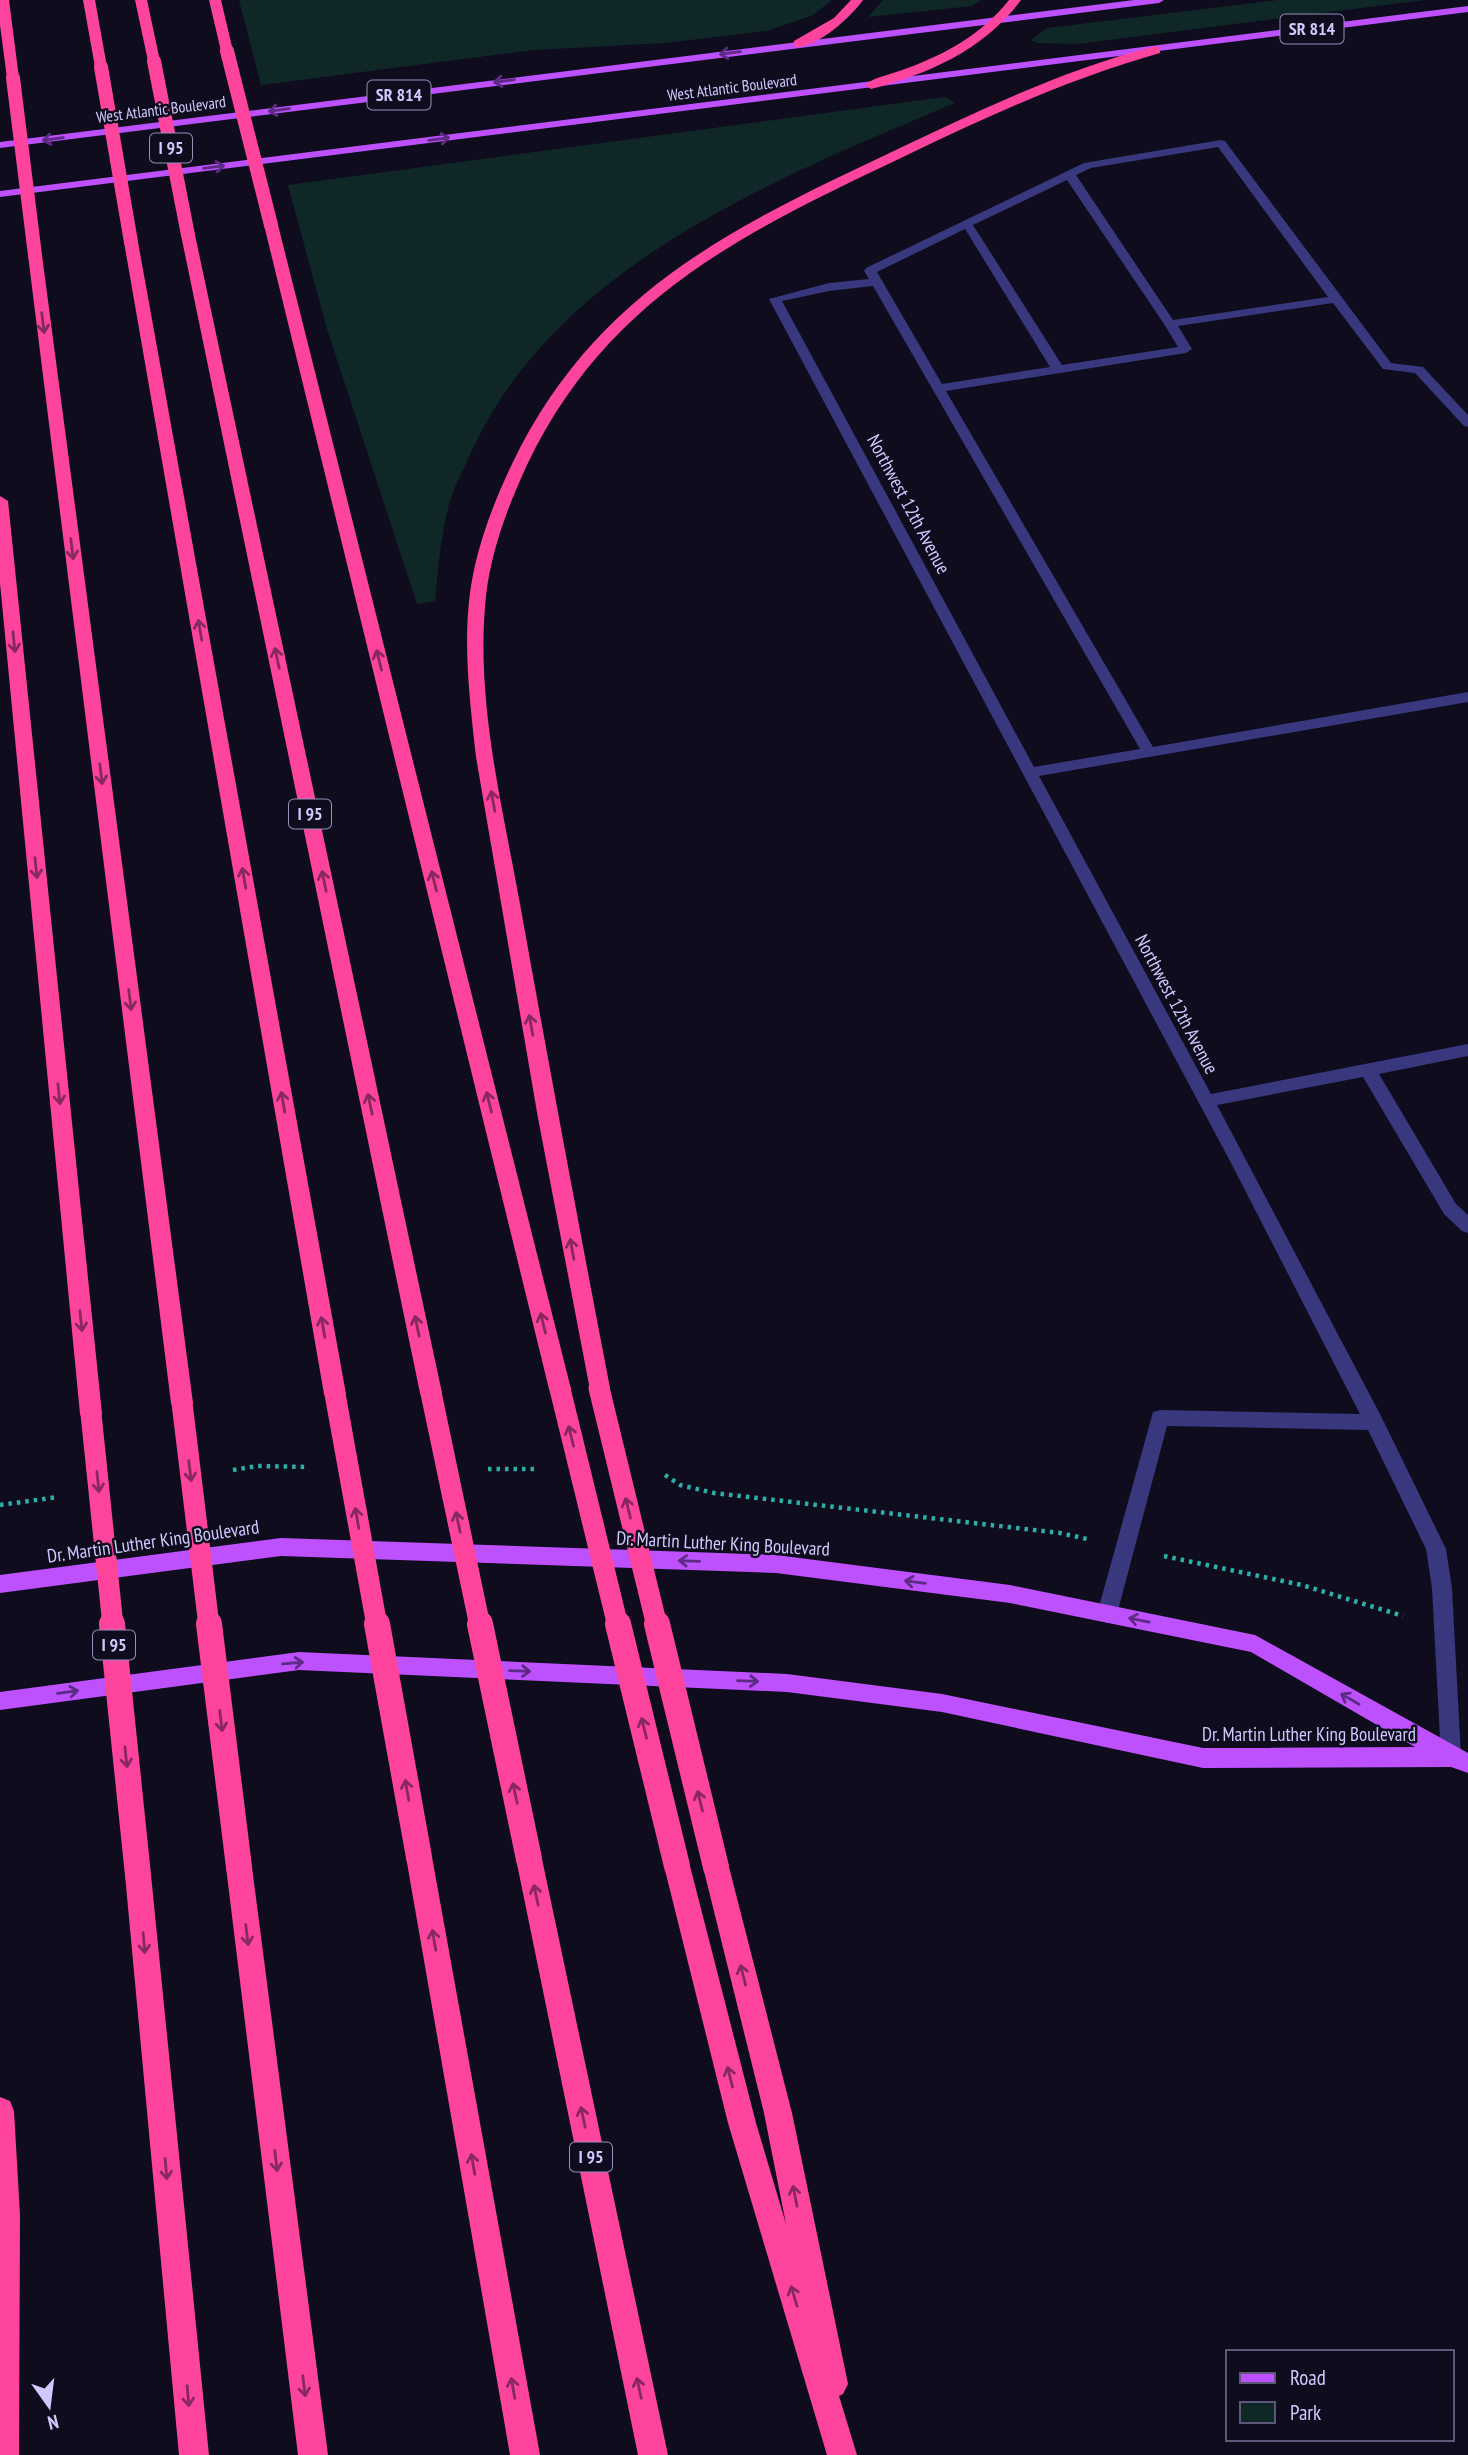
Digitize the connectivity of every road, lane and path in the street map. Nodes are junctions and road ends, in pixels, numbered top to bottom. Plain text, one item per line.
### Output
1 (3, 0) edge
2 (89, 0) edge
3 (141, 0) edge
4 (215, 0) edge
5 (857, 0) edge
6 (1015, 0) edge
7 (1159, 0) edge
8 (1468, 9) edge
9 (999, 20) junction
10 (798, 44) junction
11 (1156, 50) junction
12 (871, 85) junction
13 (0, 145) edge
14 (1069, 174) junction
15 (0, 194) edge
16 (967, 224) junction
17 (876, 282) junction
18 (1336, 299) junction
19 (1170, 324) junction
20 (1058, 369) junction
21 (938, 388) junction
22 (1468, 423) edge
23 (0, 501) edge
24 (1468, 697) edge
25 (1149, 752) junction
26 (1030, 773) junction
27 (1468, 1050) edge
28 (1368, 1070) junction
29 (1206, 1101) junction
30 (1468, 1226) edge
31 (1374, 1422) junction
32 (312, 1467) dead end
33 (478, 1469) dead end
34 (547, 1469) dead end
35 (230, 1470) dead end
36 (658, 1471) dead end
37 (68, 1495) dead end
38 (0, 1505) edge
39 (1125, 1548) junction
40 (0, 1584) edge
41 (1107, 1614) junction
42 (1444, 1628) junction
43 (0, 1701) edge
44 (1460, 1760) edge
45 (0, 2111) edge
46 (4, 2455) edge
47 (194, 2455) edge
48 (313, 2455) edge
49 (525, 2455) edge
50 (653, 2455) edge
51 (842, 2455) edge
52 (847, 2455) edge

1 -> 48 highway, bridge
49 -> 2 highway, bridge
50 -> 3 highway, I 95, bridge
51 -> 4 highway, bridge
5 - 10 highway
6 - 9 highway
7 - 9 main road, West Atlantic Boulevard / SR 814
8 - 11 main road, West Atlantic Boulevard / SR 814
9 - 10 main road, West Atlantic Boulevard / SR 814
9 - 12 highway
10 -> 13 main road, West Atlantic Boulevard / SR 814
11 - 12 main road, West Atlantic Boulevard / SR 814
52 -> 11 highway, bridge
15 -> 12 main road, West Atlantic Boulevard / SR 814
14 - 16 street
14 - 18 street
14 - 19 street
16 - 17 street
16 - 20 street
17 - 21 street
17 - 26 street, Northwest 12th Avenue
18 - 19 street
18 - 22 street
19 - 20 street
20 - 21 street
21 - 25 street
23 -> 47 highway, I 95, bridge
24 - 25 street
25 - 26 street
26 - 29 street, Northwest 12th Avenue
27 - 28 street
28 - 29 street
28 - 30 street
29 - 31 street, Northwest 12th Avenue
31 - 39 street
31 - 42 street, Northwest 12th Avenue
32 - 35 path
33 - 34 path
36 - 39 path
37 - 38 path
39 - 41 street
39 - 42 path
41 -> 40 main road, Dr. Martin Luther King Boulevard
44 -> 41 main road, Dr. Martin Luther King Boulevard
42 - 44 street, Northwest 12th Avenue
43 -> 44 main road, Dr. Martin Luther King Boulevard
45 - 46 highway

